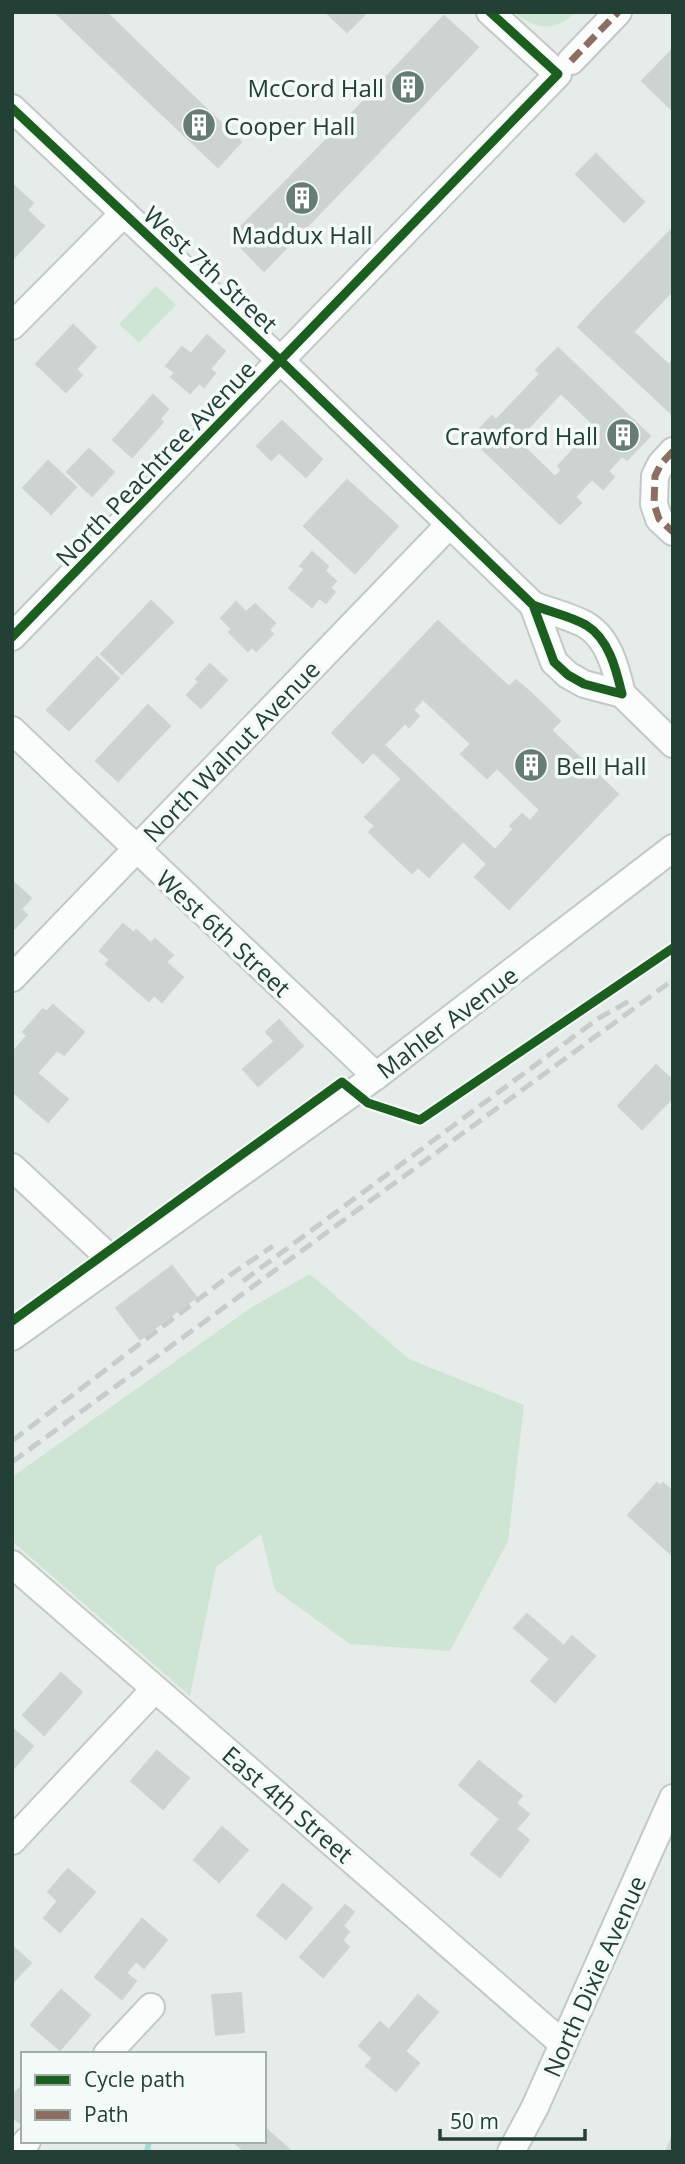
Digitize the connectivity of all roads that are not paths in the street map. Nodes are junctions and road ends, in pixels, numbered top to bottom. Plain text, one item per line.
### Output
1 (489, 12) edge
2 (618, 12) edge
3 (564, 67) junction
4 (12, 108) edge
5 (124, 213) junction
6 (12, 326) edge
7 (281, 361) junction
8 (673, 452) edge
9 (450, 524) junction
10 (673, 532) edge
11 (533, 605) junction
12 (12, 637) edge
13 (622, 694) junction
14 (12, 730) edge
15 (673, 744) edge
16 (673, 848) edge
17 (135, 849) junction
18 (12, 978) edge
19 (376, 1076) junction
20 (12, 1167) edge
21 (115, 1263) junction
22 (12, 1337) edge
23 (12, 1564) edge
24 (155, 1689) junction
25 (673, 1798) edge
26 (12, 1842) edge
27 (150, 2007) dead end
28 (564, 2044) junction
29 (109, 2052) edge
30 (511, 2152) edge

1 - 3 street
2 - 3 street, North Peachtree Avenue
3 - 7 street, North Peachtree Avenue
4 - 5 street, West 7th Street
5 - 6 street
5 - 7 street, West 7th Street
7 - 9 street, West 7th Street
7 - 12 street, North Peachtree Avenue
8 - 10 street
9 - 11 street, West 7th Street
9 - 17 street, North Walnut Avenue
11 - 13 street, West 7th Street
11 - 13 street, West 7th Street
13 - 15 street, West 7th Street
14 - 17 street, West 6th Street
16 - 19 street, Mahler Avenue
17 - 18 street, North Walnut Avenue
17 - 19 street, West 6th Street
19 - 21 street, Mahler Avenue
20 - 21 street
21 - 22 street, Mahler Avenue
23 - 24 street, East 4th Street
24 - 26 street
24 - 28 street, East 4th Street
25 - 28 street, North Dixie Avenue
27 - 29 street
28 - 30 street, North Dixie Avenue

